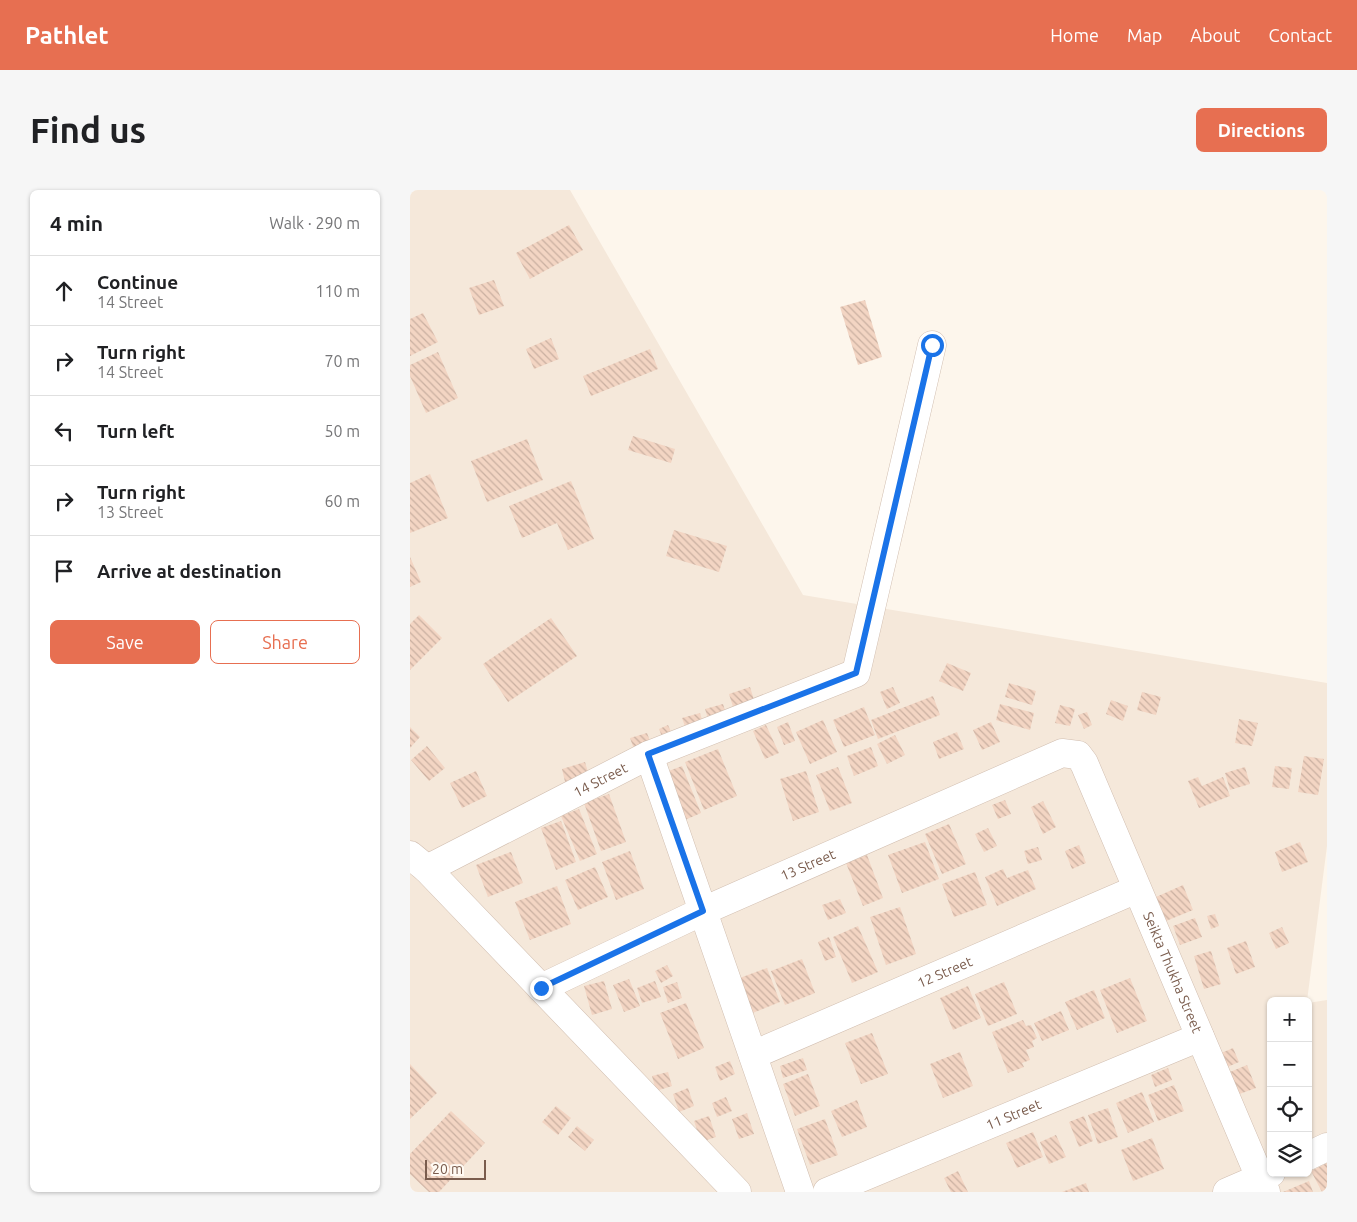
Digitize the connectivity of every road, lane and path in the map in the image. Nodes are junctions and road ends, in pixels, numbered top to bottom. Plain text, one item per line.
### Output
1 (932, 345) dead end
2 (648, 754) junction
3 (1078, 755) joint
4 (418, 862) edge
5 (1137, 889) junction
6 (703, 911) junction
7 (541, 988) junction
8 (1200, 1037) junction
9 (753, 1055) junction
10 (1327, 1147) edge
11 (1312, 1154) edge
12 (1266, 1181) edge
13 (737, 1192) edge
14 (800, 1192) edge
15 (827, 1192) edge
16 (1227, 1192) edge

1 - 2 street, 14 Street
2 - 4 street, 14 Street
2 - 6 street
3 - 5 street, Seikta Thukha Street
3 - 6 street, 13 Street
4 - 7 street
5 - 8 street, Seikta Thukha Street
5 - 9 street, 12 Street
6 - 7 street, 13 Street
6 - 9 street
7 - 13 street
8 - 12 street, Seikta Thukha Street
8 - 15 street, 11 Street
9 - 14 street
10 - 11 street
12 - 16 street

